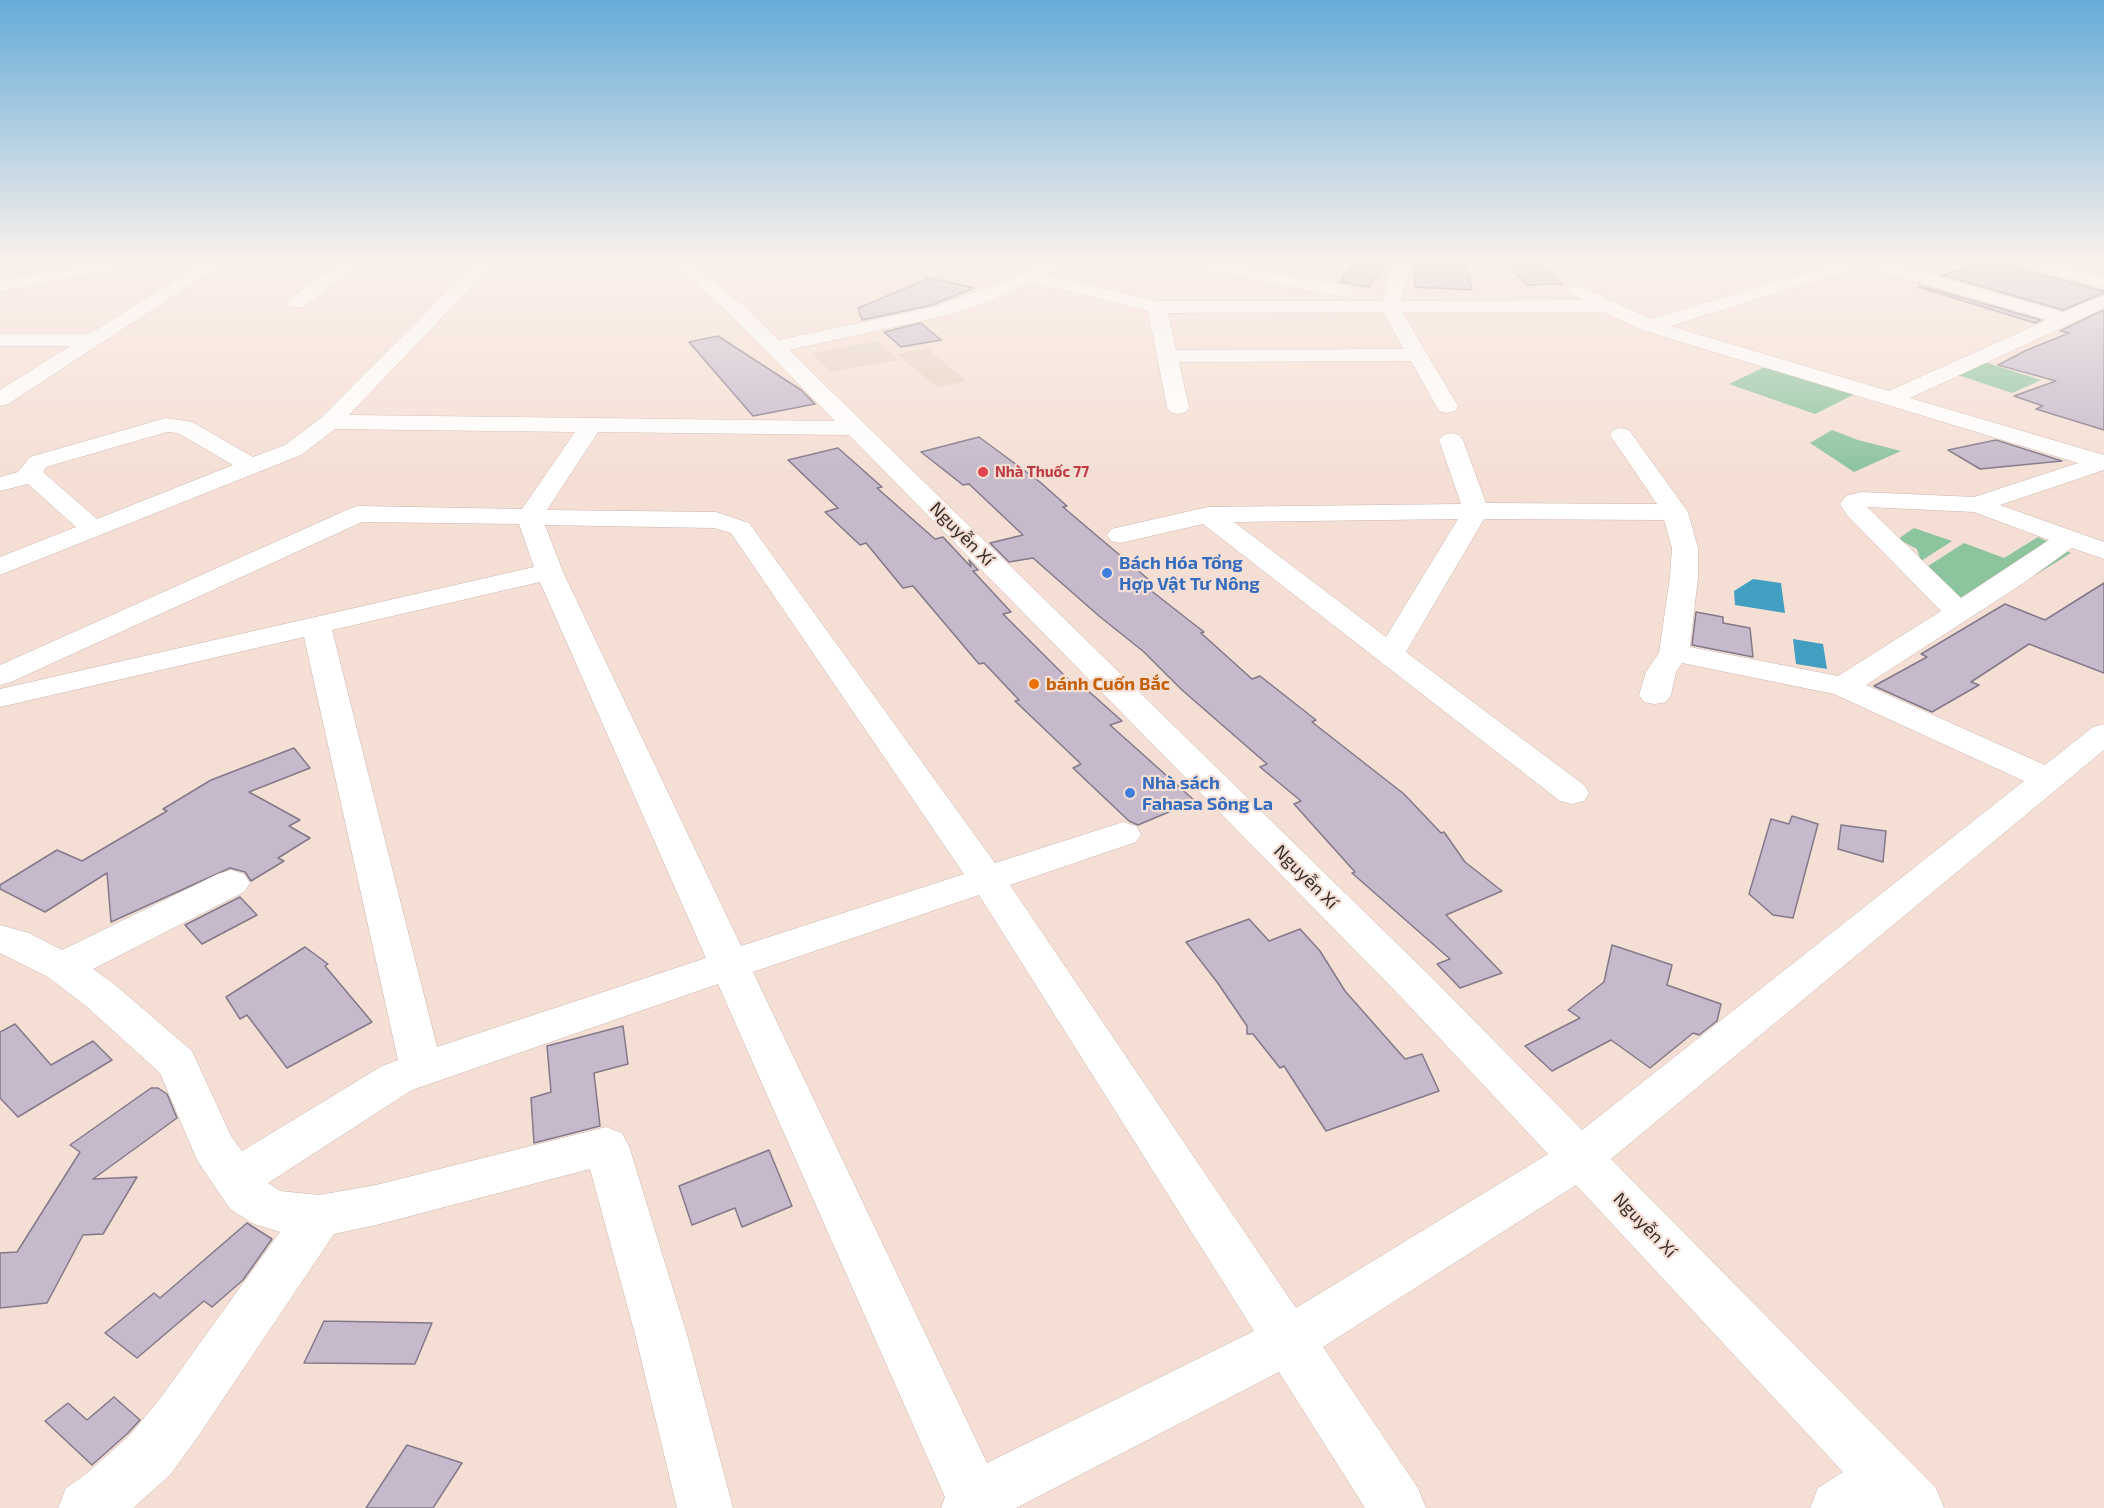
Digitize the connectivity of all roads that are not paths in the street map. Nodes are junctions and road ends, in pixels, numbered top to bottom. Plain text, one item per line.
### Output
1 (107, 331) edge
2 (418, 331) edge
3 (758, 331) edge
4 (847, 331) edge
5 (1162, 331) edge
6 (1405, 331) edge
7 (1667, 331) edge
8 (2038, 331) edge
9 (0, 340) edge
10 (93, 340) junction
11 (774, 347) junction
12 (1416, 355) junction
13 (1167, 356) junction
14 (1756, 358) junction
15 (1728, 370) dead end
16 (0, 399) edge
17 (1890, 399) junction
18 (1448, 406) dead end
19 (1178, 407) dead end
20 (330, 422) junction
21 (591, 425) junction
22 (855, 428) junction
23 (1621, 435) dead end
24 (1451, 440) dead end
25 (2103, 463) edge
26 (251, 466) junction
27 (33, 476) junction
28 (0, 484) edge
29 (1977, 505) junction
30 (1476, 511) junction
31 (1675, 512) junction
32 (1208, 515) junction
33 (529, 517) junction
34 (93, 530) junction
35 (1120, 535) dead end
36 (2069, 538) junction
37 (2104, 551) edge
38 (0, 567) edge
39 (549, 572) junction
40 (1959, 612) junction
41 (316, 625) junction
42 (1674, 653) junction
43 (1390, 654) junction
44 (0, 676) edge
45 (1843, 686) junction
46 (1655, 695) dead end
47 (0, 698) edge
48 (2104, 734) edge
49 (2048, 779) junction
50 (1572, 793) dead end
51 (1123, 834) dead end
52 (987, 879) junction
53 (231, 883) dead end
54 (0, 939) edge
55 (729, 965) junction
56 (62, 968) junction
57 (421, 1069) junction
58 (1580, 1158) junction
59 (236, 1179) junction
60 (319, 1216) junction
61 (1289, 1340) junction
62 (1901, 1492) edge
63 (972, 1504) edge
64 (86, 1508) edge
65 (705, 1508) edge
66 (1398, 1508) edge
67 (1838, 1508) edge

1 - 10 street
2 - 20 street
3 - 11 street, Nguyễn Xí
4 - 11 street
5 - 13 street
6 - 12 street
7 - 14 street
8 - 17 street
9 - 10 street
10 - 16 street
11 - 22 street, Nguyễn Xí
12 - 13 street
12 - 18 street
13 - 19 street
14 - 15 street
14 - 17 street
17 - 25 street
20 - 21 street
20 - 26 street
21 - 22 street
21 - 33 street
22 - 58 street, Nguyễn Xí
23 - 31 street
24 - 30 street
25 - 29 street
26 - 27 street
26 - 34 street
27 - 28 street
27 - 34 street
29 - 36 street
29 - 40 street
30 - 31 street
30 - 32 street
30 - 43 street
31 - 42 street
32 - 35 street
32 - 43 street
33 - 39 street
33 - 44 street
33 - 52 street
34 - 38 street
36 - 37 street
36 - 40 street
39 - 41 street
39 - 55 street
40 - 45 street
41 - 47 street
41 - 57 street
42 - 45 street
42 - 46 street
43 - 50 street
45 - 49 street
48 - 49 street
49 - 58 street
51 - 52 street
52 - 55 street
52 - 61 street
53 - 56 street
54 - 56 street
55 - 57 street
55 - 63 street
56 - 59 street
57 - 59 street
58 - 61 street
58 - 62 street, Nguyễn Xí
59 - 60 street
60 - 64 street
60 - 65 street
61 - 63 street
61 - 66 street
62 - 67 street

